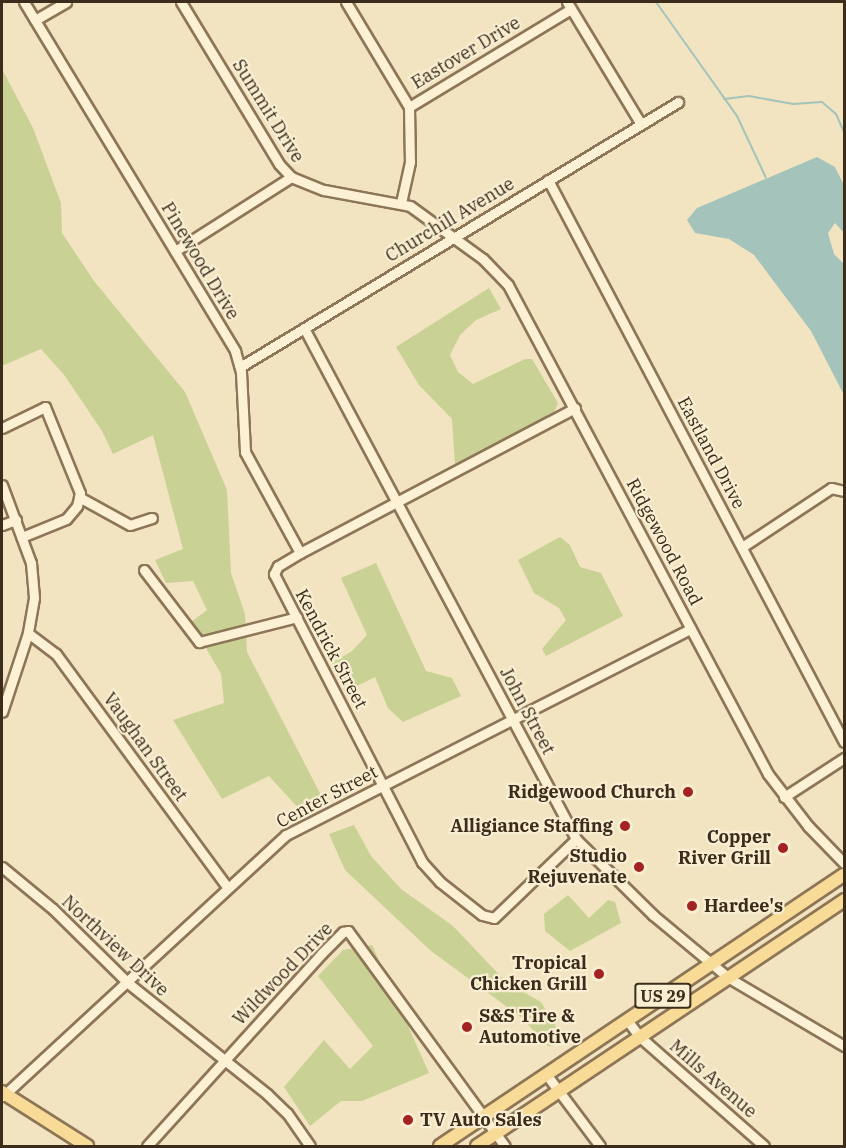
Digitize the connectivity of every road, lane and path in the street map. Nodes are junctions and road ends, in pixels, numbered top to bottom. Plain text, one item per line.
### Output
1 (24, 2) edge
2 (66, 2) edge
3 (181, 2) edge
4 (346, 2) edge
5 (569, 5) edge
6 (35, 20) junction
7 (678, 102) dead end
8 (409, 107) junction
9 (641, 124) junction
10 (291, 177) junction
11 (548, 180) junction
12 (401, 203) junction
13 (455, 237) junction
14 (175, 251) junction
15 (304, 328) junction
16 (240, 368) junction
17 (575, 408) junction
18 (2, 428) edge
19 (2, 485) edge
20 (844, 491) edge
21 (79, 497) junction
22 (399, 501) junction
23 (152, 518) dead end
24 (15, 520) junction
25 (2, 525) edge
26 (22, 537) junction
27 (742, 547) junction
28 (300, 553) junction
29 (144, 570) dead end
30 (297, 617) junction
31 (691, 629) junction
32 (28, 633) junction
33 (2, 712) edge
34 (513, 720) junction
35 (844, 742) edge
36 (844, 758) edge
37 (384, 786) junction
38 (784, 797) junction
39 (576, 839) junction
40 (844, 863) edge
41 (2, 867) edge
42 (844, 875) edge
43 (228, 888) junction
44 (844, 900) edge
45 (714, 962) junction
46 (729, 978) junction
47 (128, 983) junction
48 (627, 1020) junction
49 (640, 1037) junction
50 (844, 1046) edge
51 (226, 1059) junction
52 (546, 1074) junction
53 (3, 1094) edge
54 (557, 1094) junction
55 (482, 1117) junction
56 (495, 1134) junction
57 (87, 1146) edge
58 (147, 1146) edge
59 (310, 1146) edge
60 (440, 1146) edge
61 (477, 1146) edge
62 (504, 1146) edge
63 (600, 1146) edge
64 (764, 1146) edge

1 - 6 street, Pinewood Drive
2 - 6 street
3 - 10 street, Summit Drive
4 - 8 street
5 - 8 street, Eastover Drive
5 - 9 street
6 - 14 street, Pinewood Drive
7 - 9 street, Churchill Avenue
8 - 12 street
9 - 11 street, Churchill Avenue
10 - 12 street, Summit Drive
10 - 14 street
11 - 13 street, Churchill Avenue
11 - 27 street, Eastland Drive
12 - 13 street, Summit Drive
13 - 15 street, Churchill Avenue
13 - 17 street, Ridgewood Road
14 - 16 street, Pinewood Drive
15 - 16 street, Churchill Avenue
15 - 22 street, John Street
16 - 28 street, Pinewood Drive
17 - 22 street, Kendrick Street
17 - 31 street, Ridgewood Road
18 - 21 street
19 - 24 street
20 - 27 street
21 - 23 street
21 - 26 street
22 - 28 street, Kendrick Street
22 - 34 street, John Street
24 - 25 street
24 - 26 street
26 - 32 street
27 - 35 street, Eastland Drive
28 - 30 street, Kendrick Street
29 - 30 street
30 - 37 street, Kendrick Street
31 - 34 street, Center Street
31 - 38 street, Ridgewood Road
32 - 33 street
32 - 43 street, Vaughan Street
34 - 37 street, Center Street
34 - 39 street, John Street
36 - 38 street
37 - 39 street, Kendrick Street
37 - 43 street, Center Street
38 - 40 street, Ridgewood Road
39 - 45 street, John Street
41 - 47 street, Northview Drive
42 - 45 main road, US 29
43 - 47 street, Center Street
44 - 46 main road, US 29
45 - 46 street, John Street
45 - 48 main road, US 29
46 - 49 main road, US 29
46 - 50 street, John Street
47 - 51 street, Northview Drive
47 - 53 street, Center Street
48 - 49 street, Mills Avenue
48 - 52 main road, US 29
49 - 54 main road, US 29
49 - 64 street, Mills Avenue
51 - 55 street, Wildwood Drive
51 - 58 street, Wildwood Drive
51 - 59 street, Northview Drive
52 - 54 street
52 - 55 main road, US 29
53 - 57 main road
54 - 56 main road, US 29
54 - 63 street
55 - 56 street, Wildwood Drive
55 - 60 main road, US 29
56 - 61 main road, US 29
56 - 62 street, Wildwood Drive

